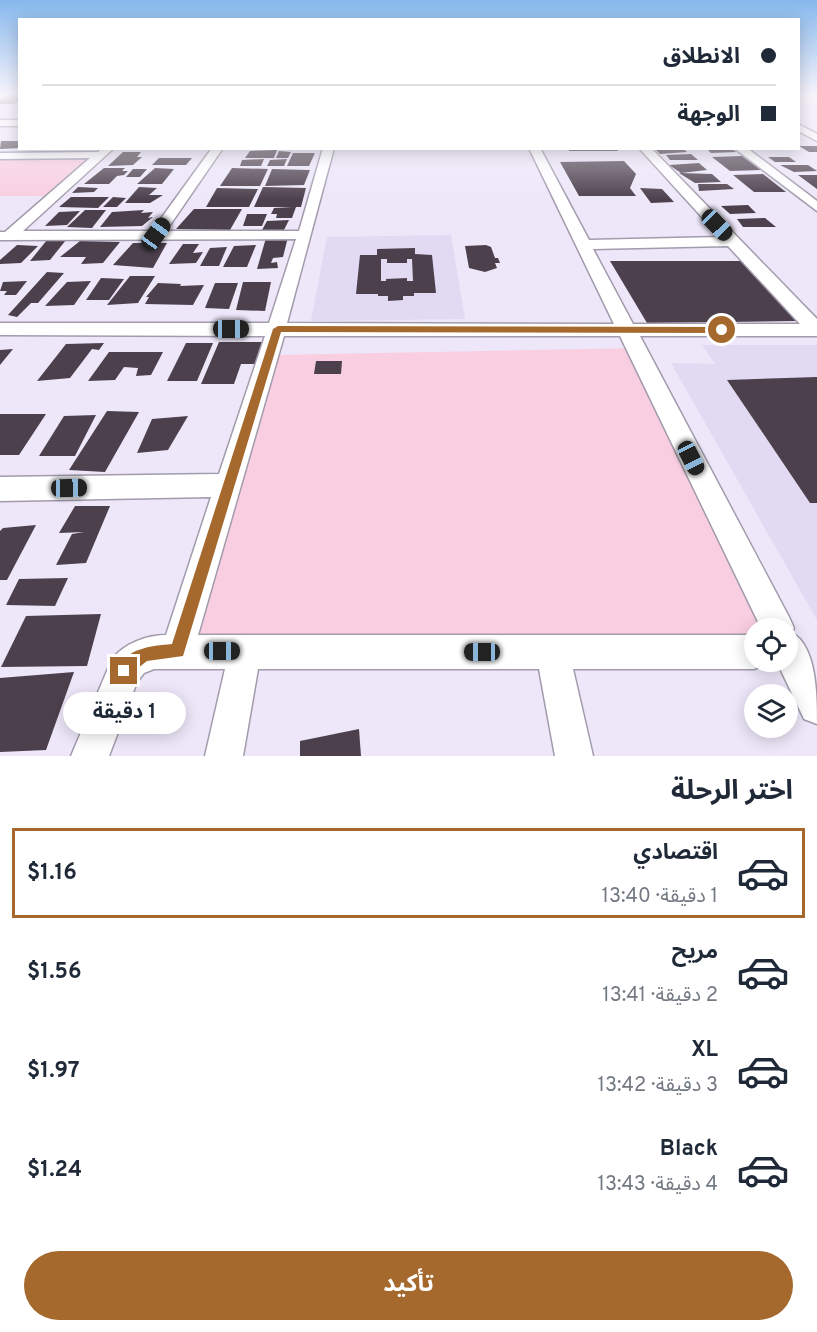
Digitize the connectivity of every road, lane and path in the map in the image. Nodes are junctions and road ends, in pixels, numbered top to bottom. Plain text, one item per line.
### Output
1 (217, 150) edge
2 (328, 150) edge
3 (535, 150) edge
4 (646, 150) edge
5 (742, 150) edge
6 (105, 152) edge
7 (0, 156) edge
8 (817, 207) edge
9 (156, 234) junction
10 (305, 235) junction
11 (5, 236) edge
12 (732, 241) junction
13 (583, 244) junction
14 (0, 329) edge
15 (278, 329) junction
16 (817, 330) edge
17 (627, 331) junction
18 (229, 485) junction
19 (0, 489) edge
20 (772, 618) edge
21 (177, 651) junction
22 (245, 651) junction
23 (553, 652) junction
24 (744, 652) edge
25 (798, 669) edge
26 (817, 706) edge
27 (90, 756) edge
28 (224, 756) edge
29 (574, 756) edge

1 - 9 street
2 - 10 street
3 - 13 street
4 - 12 street
5 - 8 street
6 - 7 street
6 - 11 street
9 - 10 street
9 - 11 street
10 - 15 street
12 - 13 street
12 - 16 street
13 - 17 street
14 - 15 street
15 - 17 street
15 - 18 street
16 - 17 street
17 - 20 street
18 - 19 street
18 - 21 street
21 - 22 street
21 - 27 street
22 - 23 street
22 - 28 street
23 - 24 street
23 - 29 street
25 - 26 street

